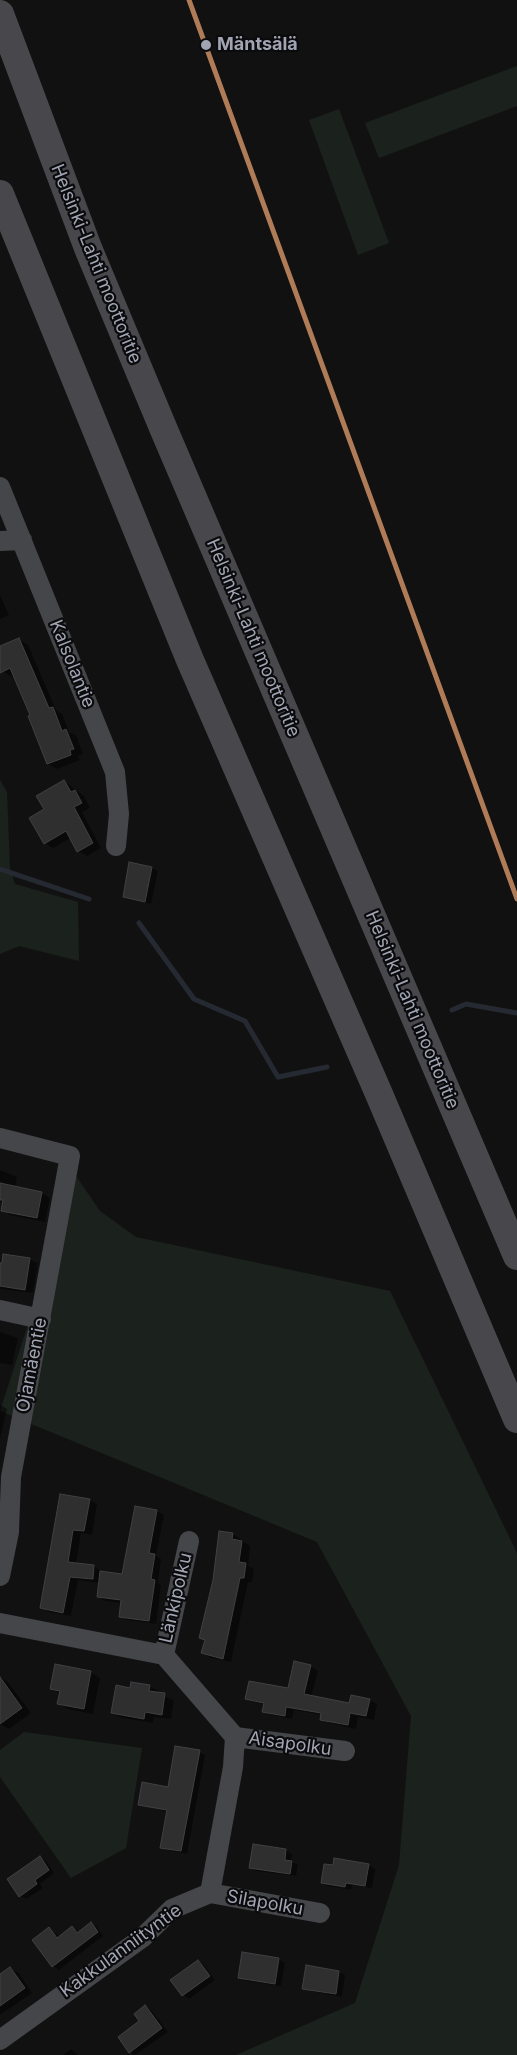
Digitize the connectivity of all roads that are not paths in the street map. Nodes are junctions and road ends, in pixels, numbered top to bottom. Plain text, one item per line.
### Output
1 (0, 14) edge
2 (0, 194) edge
3 (0, 487) edge
4 (22, 540) junction
5 (0, 541) edge
6 (116, 846) dead end
7 (0, 1138) edge
8 (517, 1256) edge
9 (0, 1310) edge
10 (40, 1319) junction
11 (517, 1419) edge
12 (6, 1476) edge
13 (189, 1540) dead end
14 (0, 1576) edge
15 (0, 1623) edge
16 (164, 1655) junction
17 (235, 1737) junction
18 (345, 1751) dead end
19 (210, 1893) junction
20 (320, 1914) dead end
21 (0, 2040) edge

1 - 8 highway, Helsinki-Lahti moottoritie
2 - 11 highway
3 - 4 street, Kalsolantie
4 - 5 street
4 - 6 street, Kalsolantie
7 - 10 street, Ojamäentie
9 - 10 street
10 - 12 street, Ojamäentie
12 - 14 street, Ojamäentie
13 - 16 street, Länkipolku
15 - 16 street
16 - 17 street
17 - 18 street, Aisapolku
17 - 19 street
19 - 20 street, Silapolku
19 - 21 street, Kakkulanniityntie

